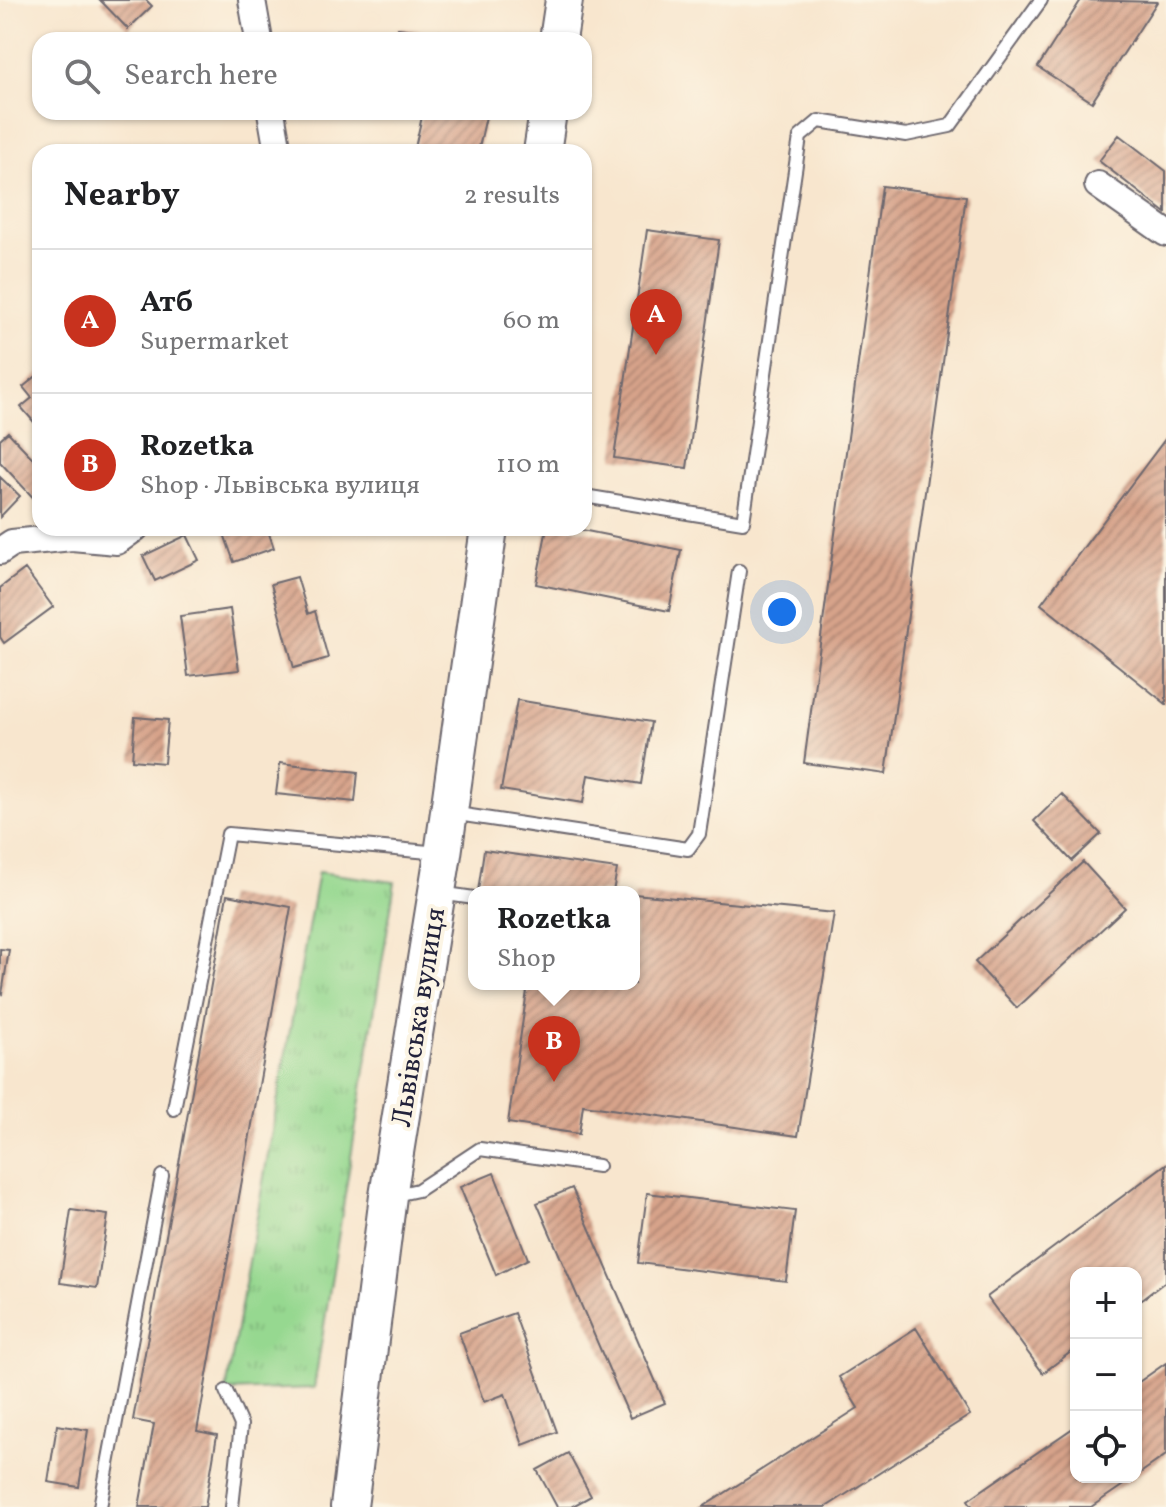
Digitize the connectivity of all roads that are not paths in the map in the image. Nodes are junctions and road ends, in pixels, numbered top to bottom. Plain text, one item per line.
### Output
1 (252, 0) edge
2 (564, 0) edge
3 (1041, 0) edge
4 (258, 32) edge
5 (559, 32) edge
6 (272, 120) edge
7 (547, 120) edge
8 (277, 144) edge
9 (543, 144) edge
10 (1098, 185) dead end
11 (1166, 233) edge
12 (592, 497) edge
13 (124, 536) edge
14 (488, 536) edge
15 (0, 551) edge
16 (739, 571) dead end
17 (449, 813) junction
18 (443, 854) junction
19 (437, 892) junction
20 (468, 897) edge
21 (174, 1109) dead end
22 (598, 1166) dead end
23 (162, 1176) dead end
24 (388, 1196) junction
25 (226, 1391) dead end
26 (100, 1507) edge
27 (232, 1507) edge
28 (349, 1507) edge

1 - 4 street
2 - 5 main road
3 - 12 lane
6 - 8 street
7 - 9 main road
10 - 11 street
13 - 15 street
14 - 17 main road, Львівська вулиця
16 - 17 lane
17 - 18 main road, Львівська вулиця
18 - 19 main road, Львівська вулиця
18 - 21 lane
19 - 20 lane
19 - 24 main road, Львівська вулиця
22 - 24 lane
23 - 26 lane
24 - 28 main road, Львівська вулиця
25 - 27 lane

